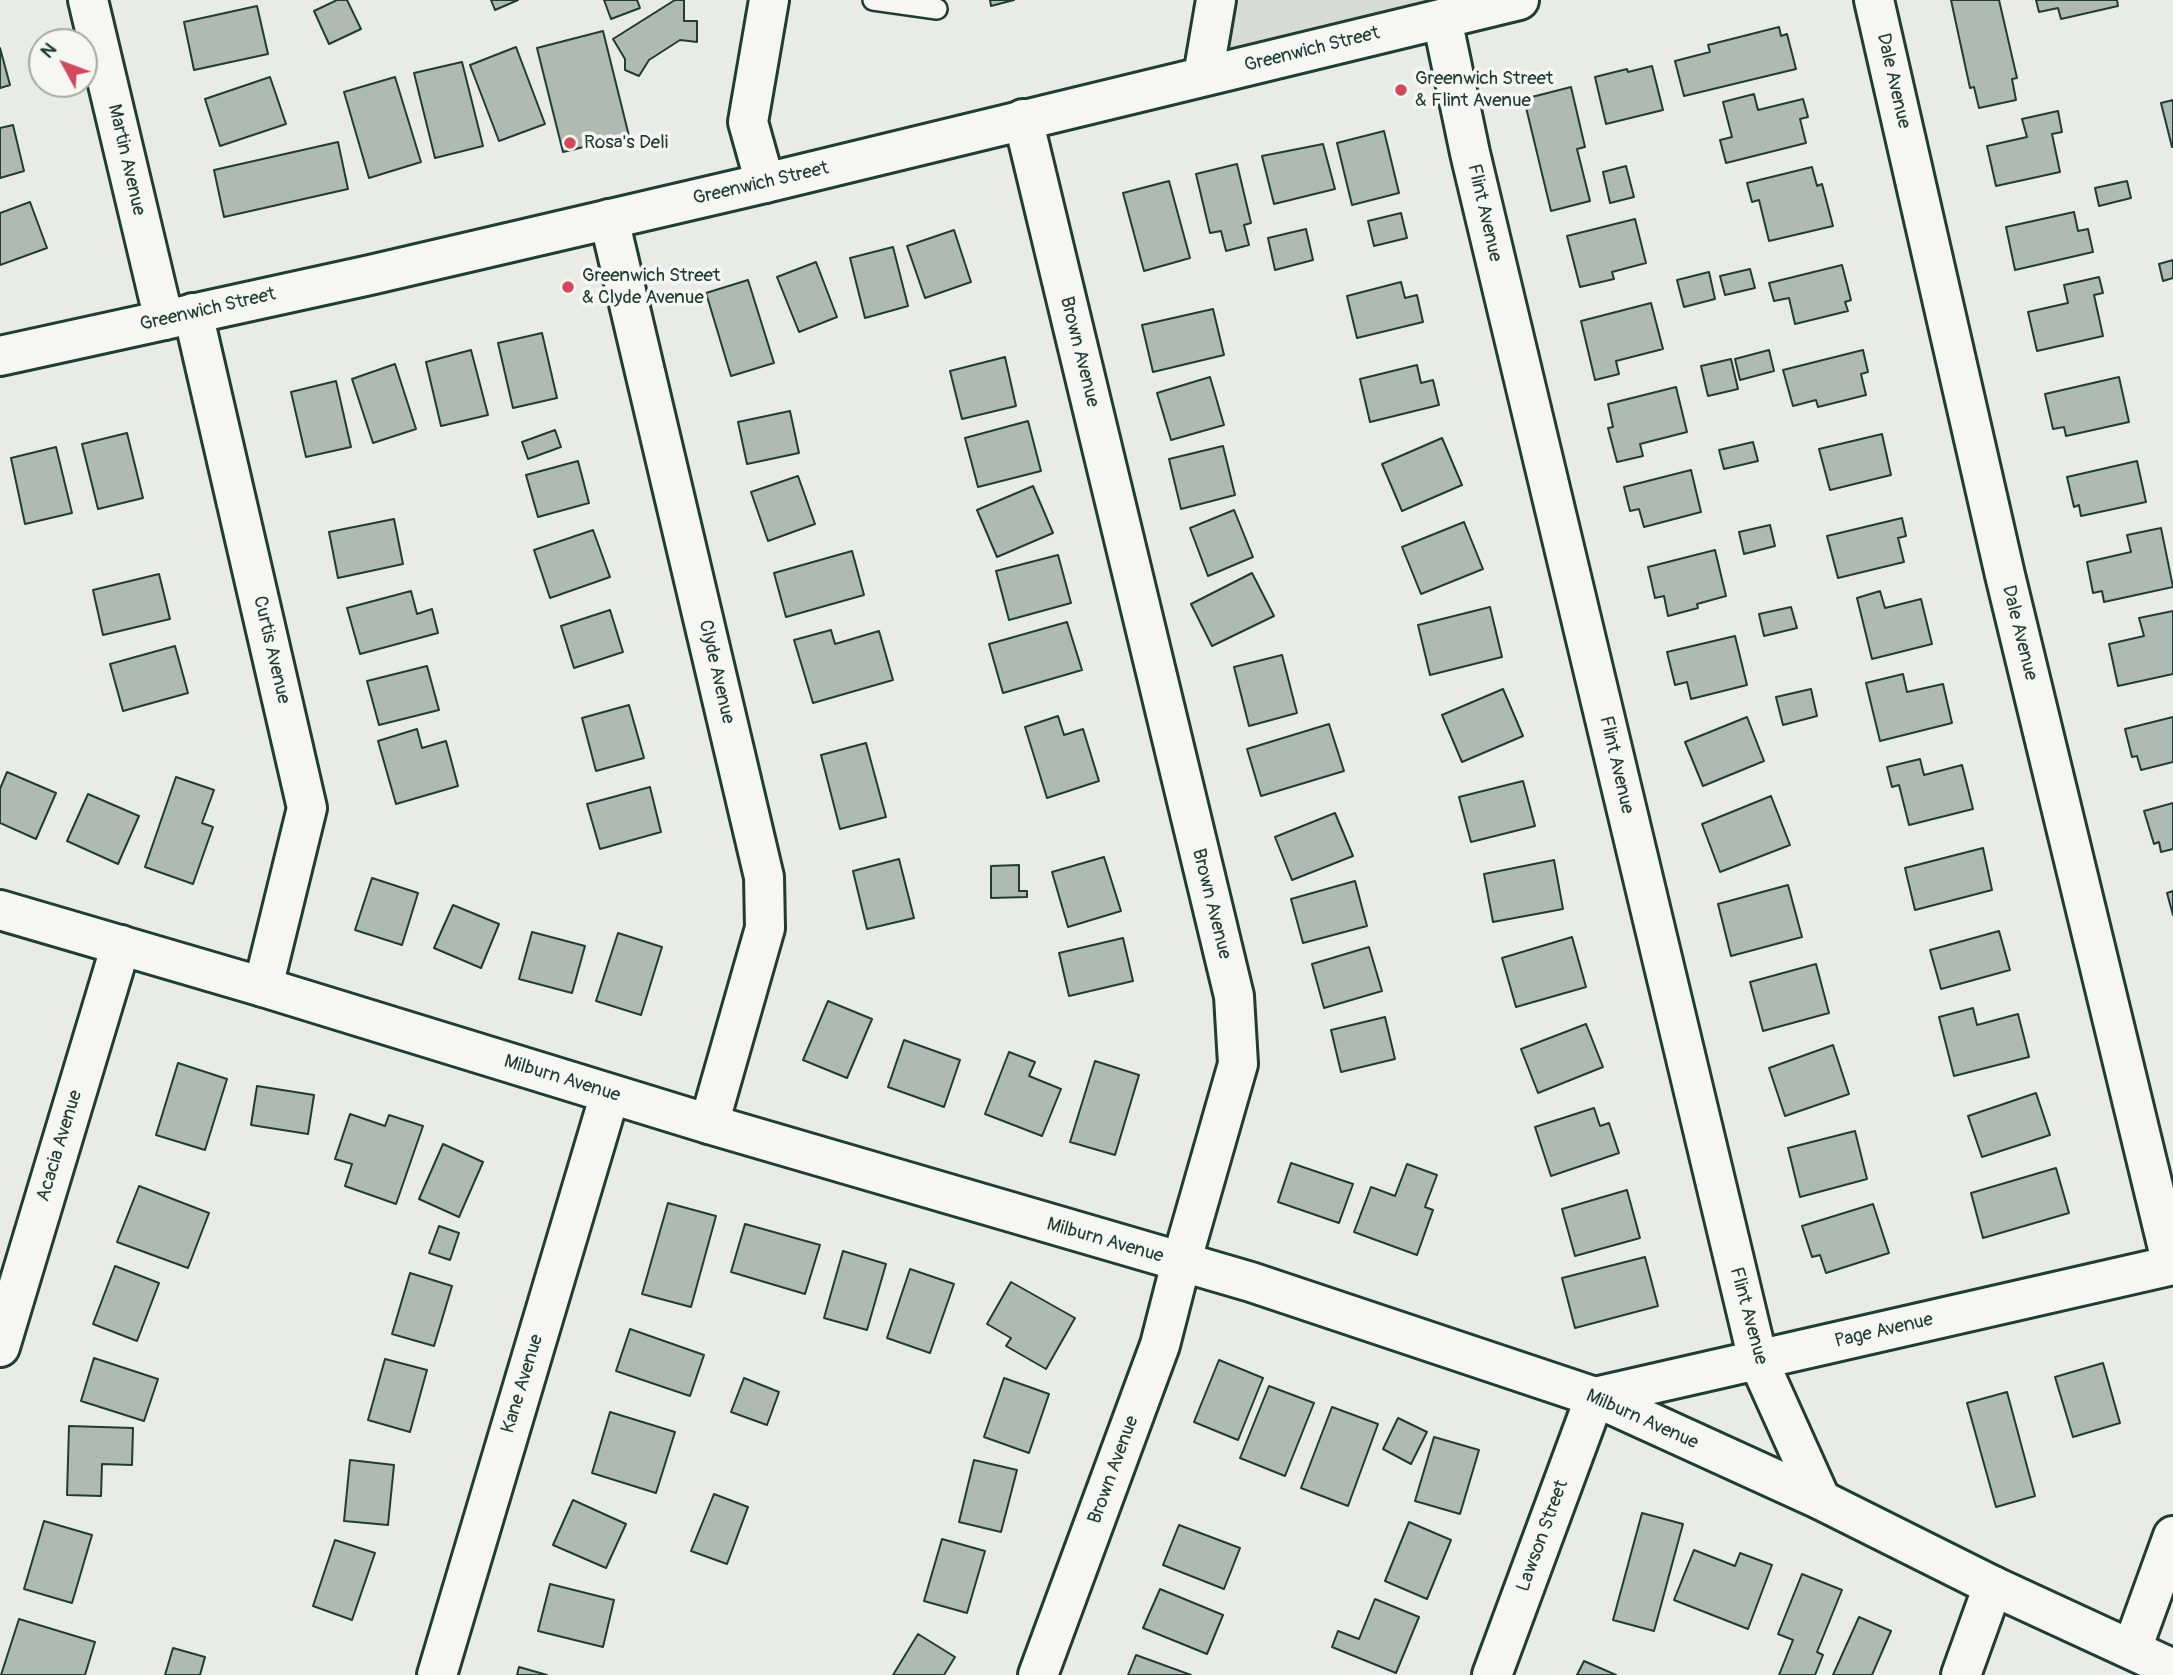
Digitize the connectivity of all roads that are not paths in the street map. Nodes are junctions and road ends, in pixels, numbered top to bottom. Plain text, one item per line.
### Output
1 (88, 0) edge
2 (769, 0) edge
3 (873, 0) edge
4 (1519, 0) edge
5 (1874, 0) edge
6 (1216, 2) edge
7 (937, 9) dead end
8 (1441, 19) junction
9 (1203, 76) junction
10 (1023, 119) junction
11 (765, 183) junction
12 (609, 219) junction
13 (178, 317) junction
14 (0, 356) edge
15 (0, 910) edge
16 (121, 945) junction
17 (263, 987) junction
18 (610, 1094) junction
19 (709, 1124) junction
20 (1181, 1263) junction
21 (2172, 1265) edge
22 (0, 1347) edge
23 (1758, 1360) junction
24 (1595, 1397) junction
25 (1821, 1500) junction
26 (2173, 1536) edge
27 (1993, 1586) junction
28 (2132, 1649) junction
29 (2173, 1669) edge
30 (437, 1675) edge
31 (1038, 1675) edge
32 (1492, 1675) edge
33 (1961, 1675) edge

1 - 13 street, Martin Avenue
2 - 11 street
3 - 7 lane
4 - 8 street, Greenwich Street
5 - 21 street, Dale Avenue
6 - 9 street
8 - 9 street, Greenwich Street
8 - 23 street, Flint Avenue
9 - 10 street, Greenwich Street
10 - 11 street, Greenwich Street
10 - 20 street, Brown Avenue
11 - 12 street, Greenwich Street
12 - 13 street, Greenwich Street
12 - 19 street, Clyde Avenue
13 - 14 street, Greenwich Street
13 - 17 street, Curtis Avenue
15 - 16 street, Milburn Avenue
16 - 17 street, Milburn Avenue
16 - 22 street, Acacia Avenue
17 - 18 street, Milburn Avenue
18 - 19 street, Milburn Avenue
18 - 30 street, Kane Avenue
19 - 20 street, Milburn Avenue
20 - 24 street, Milburn Avenue
20 - 31 street, Brown Avenue
21 - 23 street, Page Avenue
23 - 24 street, Page Avenue
23 - 25 street, Flint Avenue
24 - 25 street, Milburn Avenue
24 - 32 street, Lawson Street
25 - 27 street, Milburn Avenue
26 - 28 street
27 - 28 street, Milburn Avenue
27 - 33 street
28 - 29 street, Milburn Avenue

